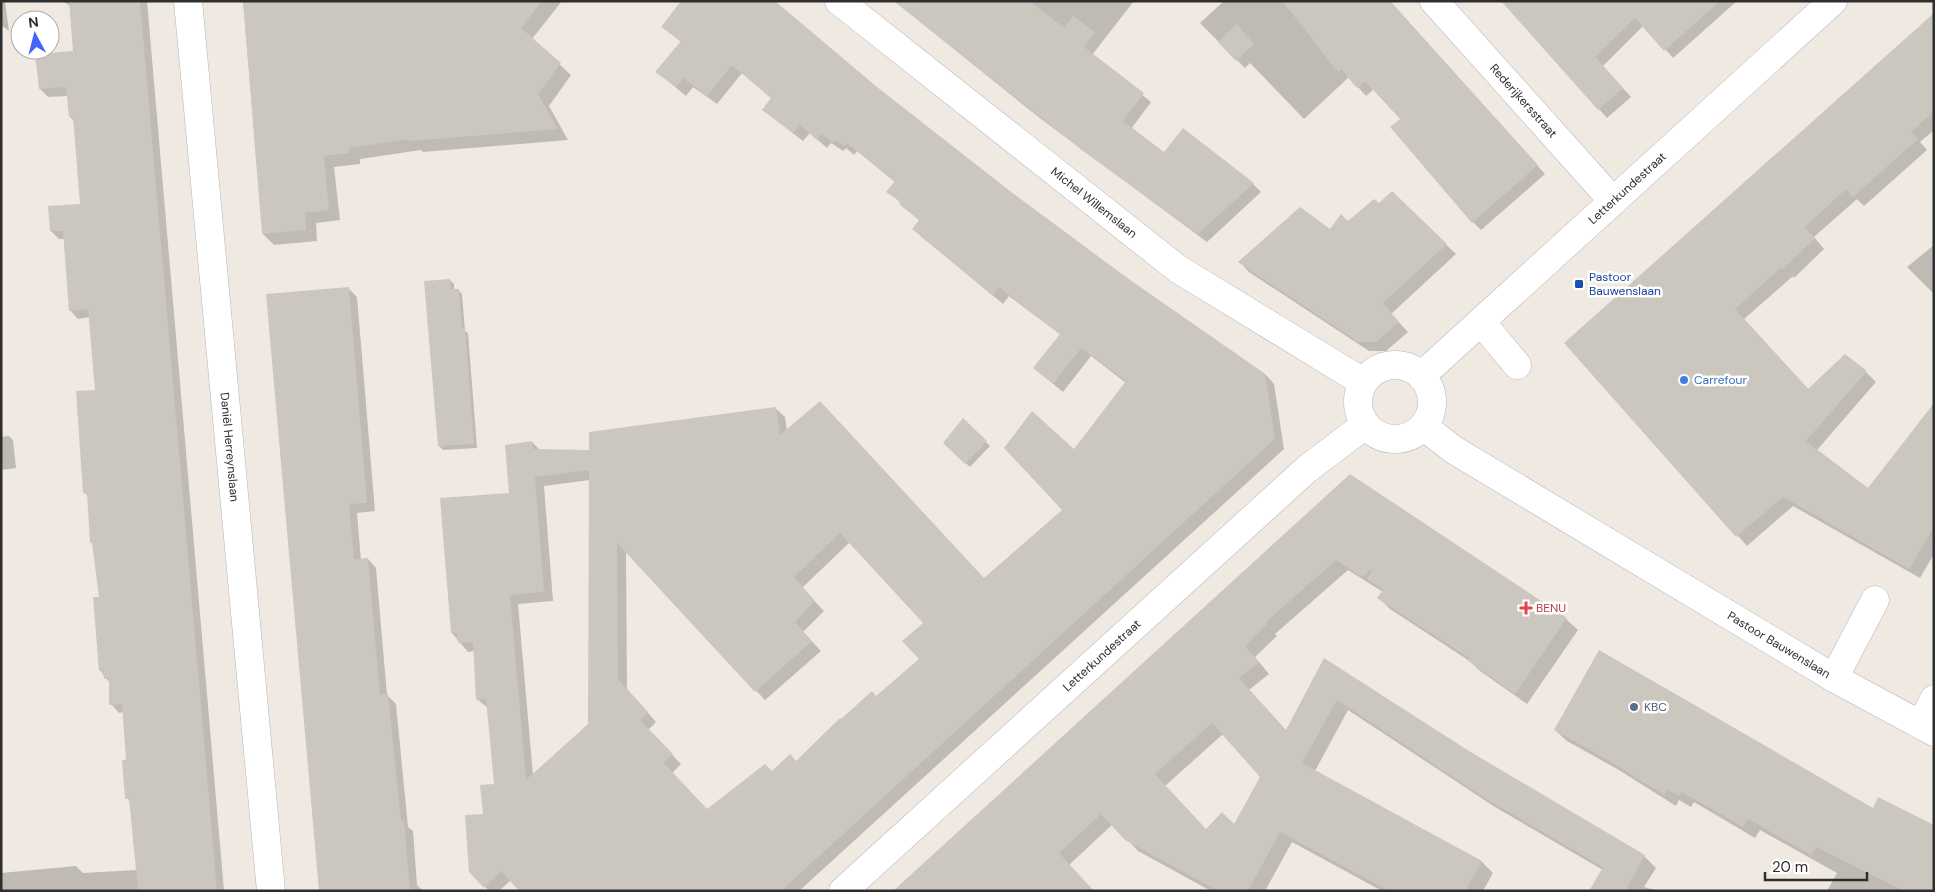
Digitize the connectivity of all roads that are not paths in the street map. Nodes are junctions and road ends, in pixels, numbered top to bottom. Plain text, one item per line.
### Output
1 (188, 1) edge
2 (839, 1) edge
3 (1434, 1) edge
4 (1833, 1) edge
5 (1613, 201) junction
6 (1481, 322) junction
7 (1517, 365) dead end
8 (1421, 376) junction
9 (1363, 382) junction
10 (1365, 425) junction
11 (1422, 426) junction
12 (1875, 600) dead end
13 (1834, 678) junction
14 (1934, 699) edge
15 (1927, 728) edge
16 (271, 891) edge
17 (843, 891) edge

1 - 16 street, Daniël Herreynslaan
2 - 9 street, Michel Willemslaan
3 - 5 street, Rederijkersstraat
4 - 5 street, Letterkundestraat
5 - 6 street, Letterkundestraat
6 - 7 street
6 - 8 street, Letterkundestraat
8 - 9 street
8 - 11 street
9 - 10 street
10 - 11 street
10 - 17 street, Letterkundestraat
11 - 13 street, Pastoor Bauwenslaan
12 - 13 street
13 - 15 street, Pastoor Bauwenslaan
14 - 15 street

